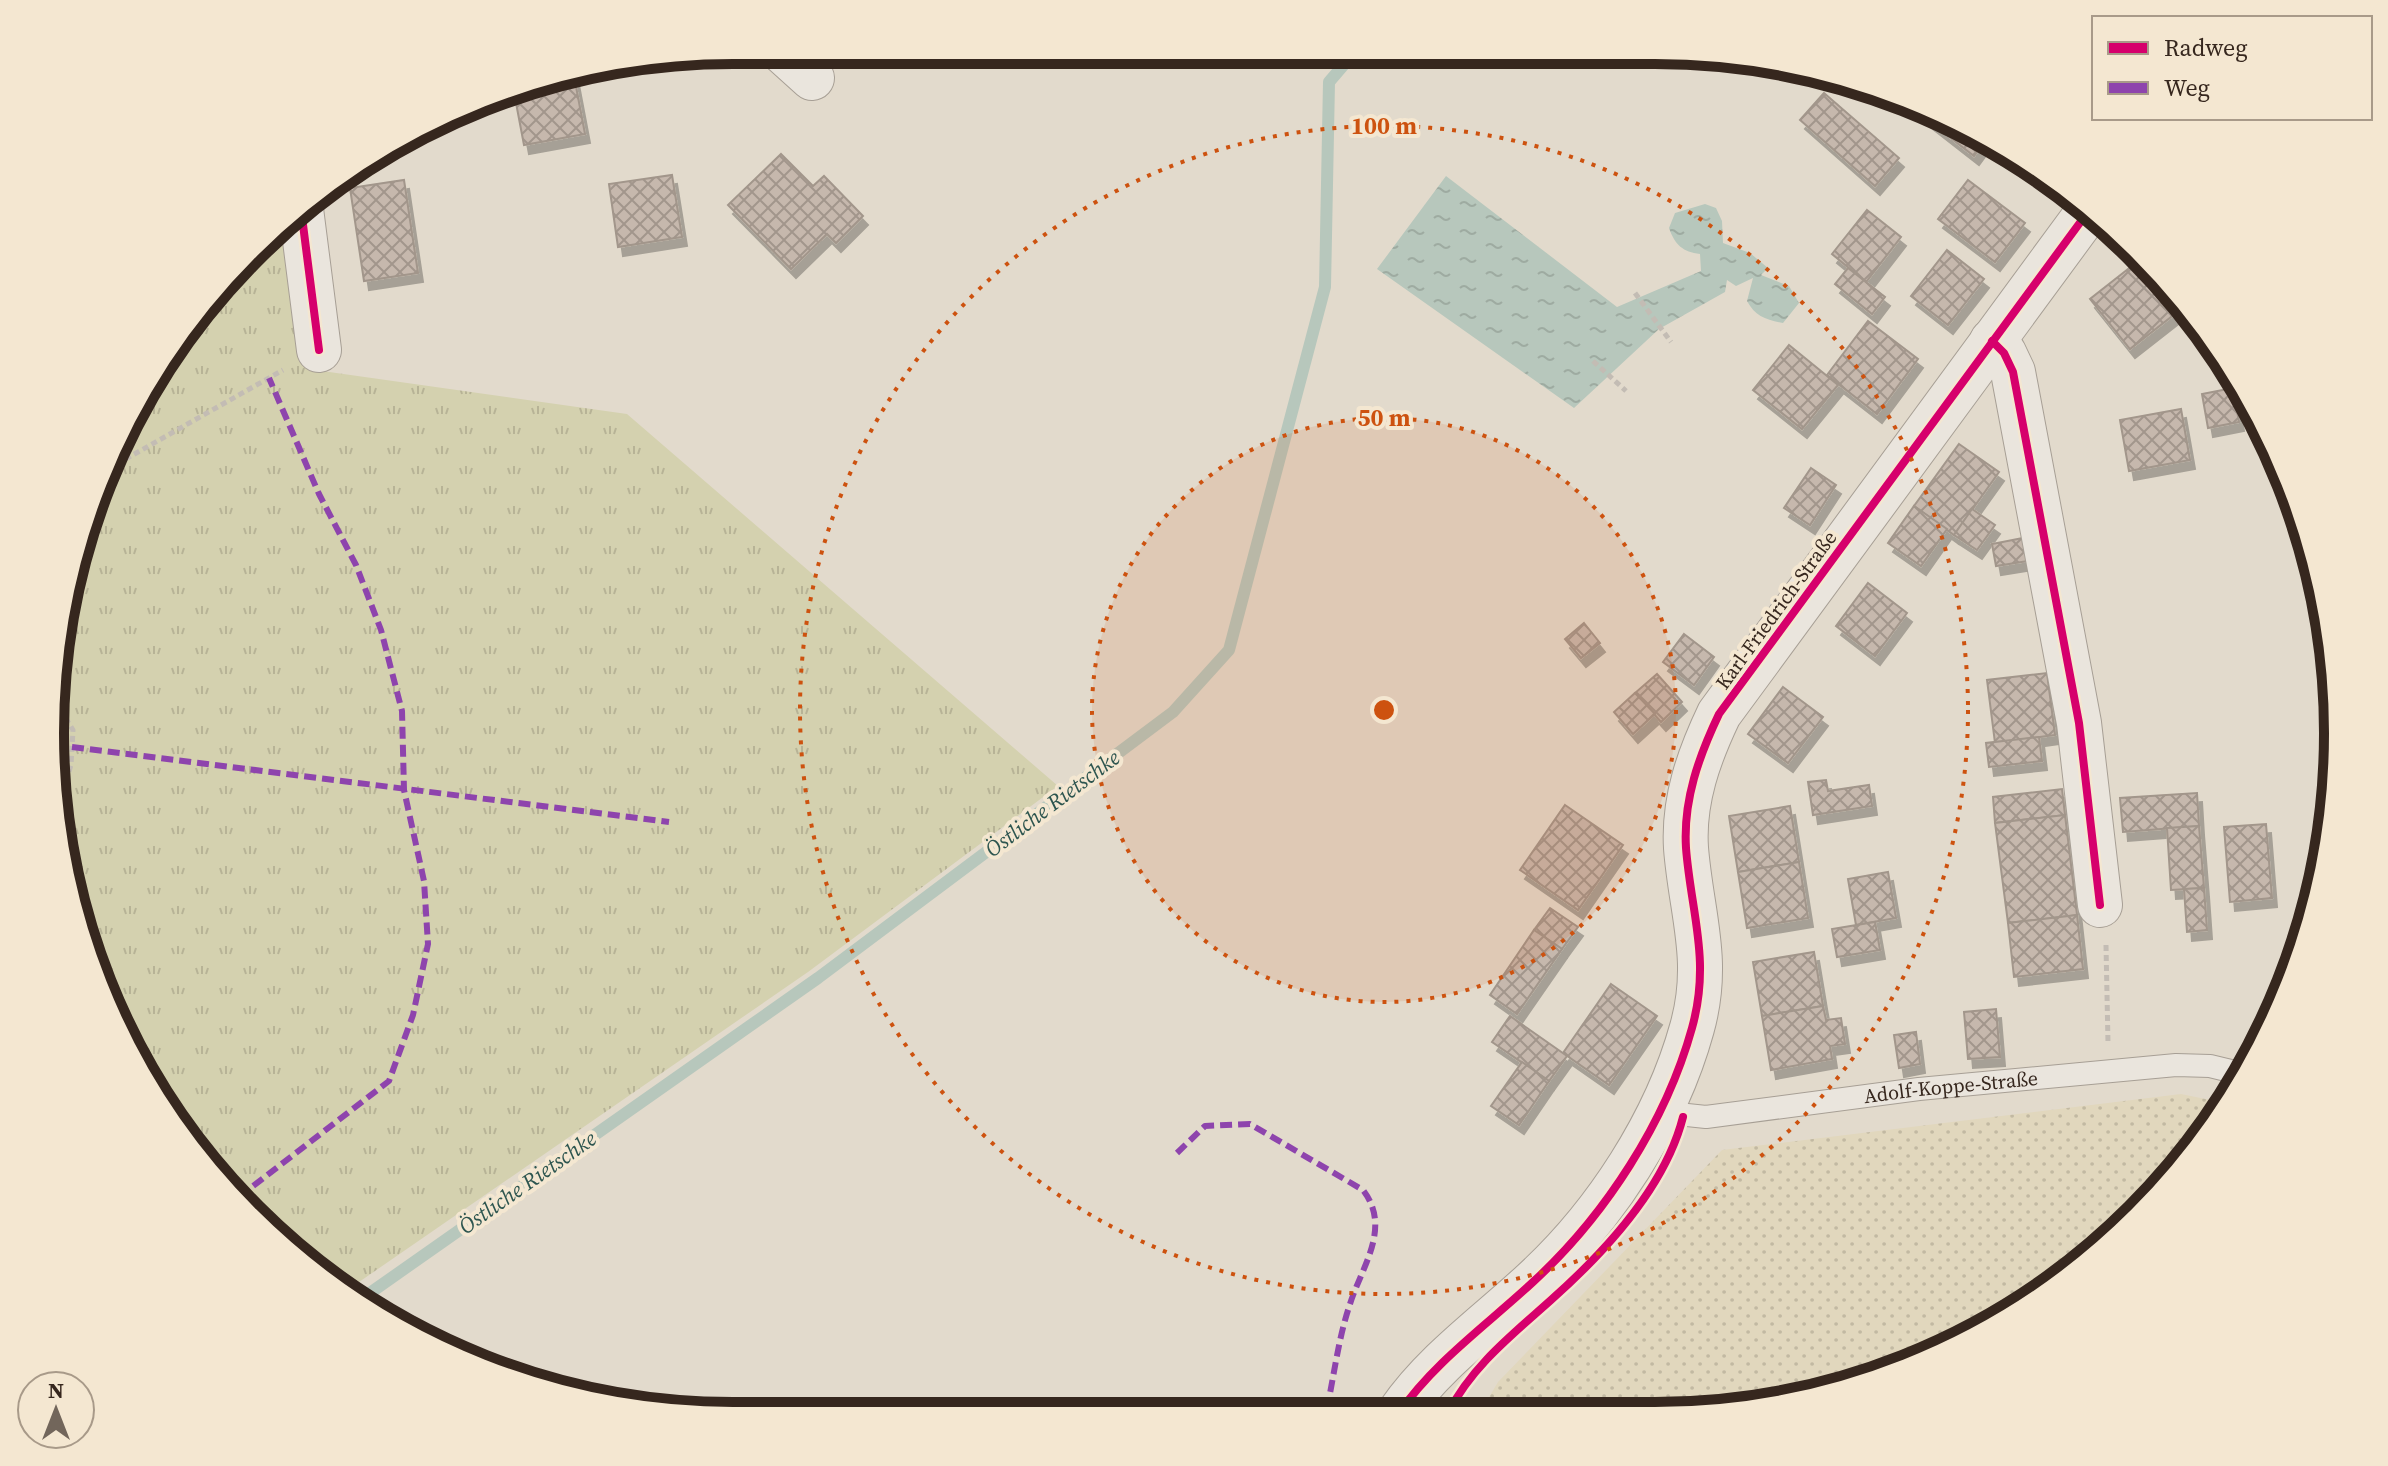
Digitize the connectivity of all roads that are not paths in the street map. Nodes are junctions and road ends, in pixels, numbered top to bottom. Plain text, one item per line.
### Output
1 (2083, 219) edge
2 (303, 221) edge
3 (1992, 341) junction
4 (319, 350) road end
5 (2100, 905) dead end
6 (2232, 1071) edge
7 (1659, 1112) junction
8 (1408, 1402) edge

1 - 3 street, Karl-Friedrich-Straße
2 - 4 street
3 - 5 street
3 - 7 street, Karl-Friedrich-Straße
6 - 7 lane, Adolf-Koppe-Straße
7 - 8 street, Karl-Friedrich-Straße

